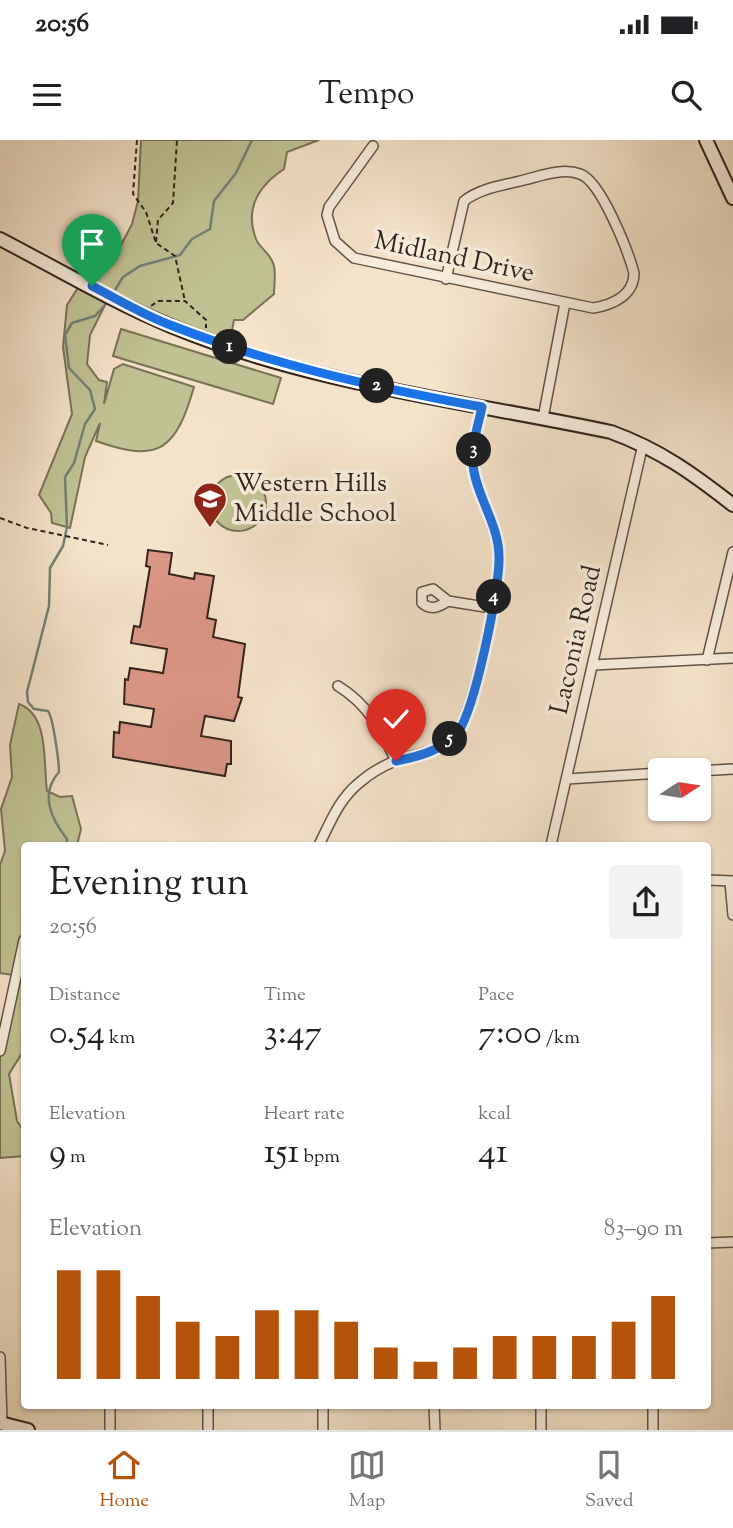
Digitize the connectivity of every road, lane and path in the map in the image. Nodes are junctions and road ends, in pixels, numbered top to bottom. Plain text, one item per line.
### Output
1 (138, 140) edge
2 (177, 140) edge
3 (706, 140) edge
4 (373, 146) dead end
5 (733, 198) edge
6 (0, 239) edge
7 (156, 243) junction
8 (446, 279) junction
9 (186, 301) junction
10 (565, 303) junction
11 (143, 312) junction
12 (208, 340) junction
13 (482, 407) junction
14 (543, 418) junction
15 (643, 444) junction
16 (733, 505) edge
17 (0, 517) edge
18 (108, 545) dead end
19 (733, 552) edge
20 (448, 601) dead end
21 (491, 608) junction
22 (733, 658) edge
23 (707, 660) junction
24 (593, 665) junction
25 (338, 686) dead end
26 (396, 761) junction
27 (733, 769) edge
28 (711, 770) edge
29 (648, 774) edge
30 (567, 779) junction
31 (321, 842) edge
32 (552, 842) edge
33 (711, 880) edge
34 (731, 881) edge
35 (733, 915) edge
36 (21, 954) edge
37 (0, 1051) edge
38 (733, 1242) edge
39 (711, 1243) edge
40 (0, 1357) edge
41 (110, 1409) edge
42 (208, 1409) edge
43 (323, 1409) edge
44 (434, 1409) edge
45 (541, 1409) edge
46 (653, 1409) edge
47 (1, 1423) edge
48 (28, 1430) edge
49 (110, 1430) edge
50 (208, 1430) edge
51 (323, 1430) edge
52 (435, 1430) edge
53 (541, 1430) edge
54 (653, 1430) edge

1 - 7 path
2 - 7 path
3 - 5 main road
4 - 8 street, Midland Drive
6 - 11 main road
7 - 9 path
8 - 10 street, Midland Drive
8 - 10 street
9 - 11 path
9 - 12 path
10 - 14 street, Midland Drive
11 - 12 main road
12 - 13 main road
13 - 14 main road
13 - 21 street
14 - 15 main road
15 - 16 main road
15 - 24 street, Laconia Road
17 - 18 path
19 - 23 street
20 - 21 street
21 - 26 street
22 - 23 street
23 - 24 street
24 - 30 street, Laconia Road
25 - 26 street
26 - 31 street
27 - 28 street
29 - 30 street
30 - 32 street, Laconia Road
33 - 34 street
34 - 35 street
36 - 37 street
38 - 39 street
40 - 47 street
41 - 49 street
42 - 50 street
43 - 51 street
44 - 52 street
45 - 53 street
46 - 54 street
47 - 48 main road

